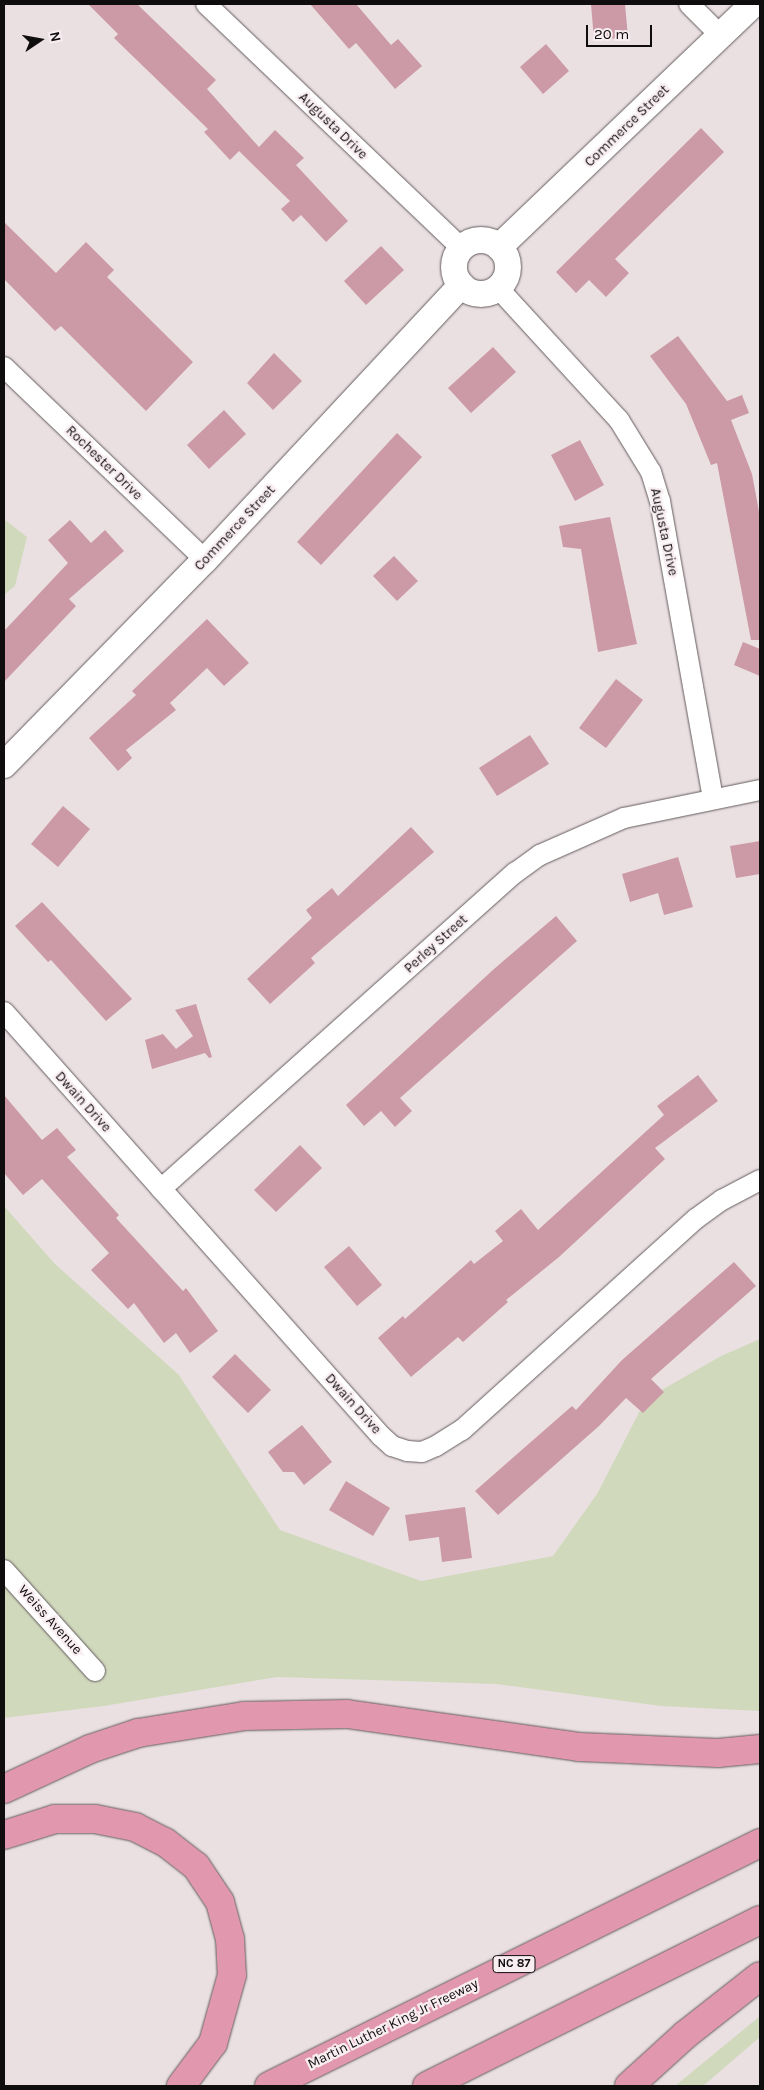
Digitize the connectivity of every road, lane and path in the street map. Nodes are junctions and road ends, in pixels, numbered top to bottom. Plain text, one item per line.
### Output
1 (206, 4) edge
2 (689, 4) edge
3 (754, 4) edge
4 (721, 36) junction
5 (499, 247) junction
6 (461, 248) junction
7 (460, 285) junction
8 (498, 288) junction
9 (4, 367) edge
10 (205, 560) junction
11 (4, 765) edge
12 (760, 790) edge
13 (713, 798) junction
14 (4, 1012) edge
15 (760, 1180) edge
16 (162, 1189) junction
17 (4, 1570) edge
18 (95, 1671) dead end
19 (760, 1750) edge
20 (4, 1789) edge
21 (4, 1835) edge
22 (760, 1843) edge
23 (760, 1920) edge
24 (760, 1976) edge
25 (181, 2086) edge
26 (268, 2086) edge
27 (427, 2086) edge
28 (629, 2086) edge

1 - 6 street, Augusta Drive
2 - 4 street
3 - 4 street, Commerce Street
4 - 5 street, Commerce Street
5 - 6 street
5 - 8 street
6 - 7 street
7 - 8 street
7 - 10 street, Commerce Street
8 - 13 street, Augusta Drive
9 - 10 street, Rochester Drive
10 - 11 street, Commerce Street
12 - 13 street, Perley Street
13 - 16 street, Perley Street
14 - 16 street, Dwain Drive
15 - 16 street, Dwain Drive
17 - 18 street, Weiss Avenue
19 - 20 highway
21 - 25 highway
22 - 26 highway, Martin Luther King Jr Freeway / NC 87
23 - 27 highway
24 - 28 highway

